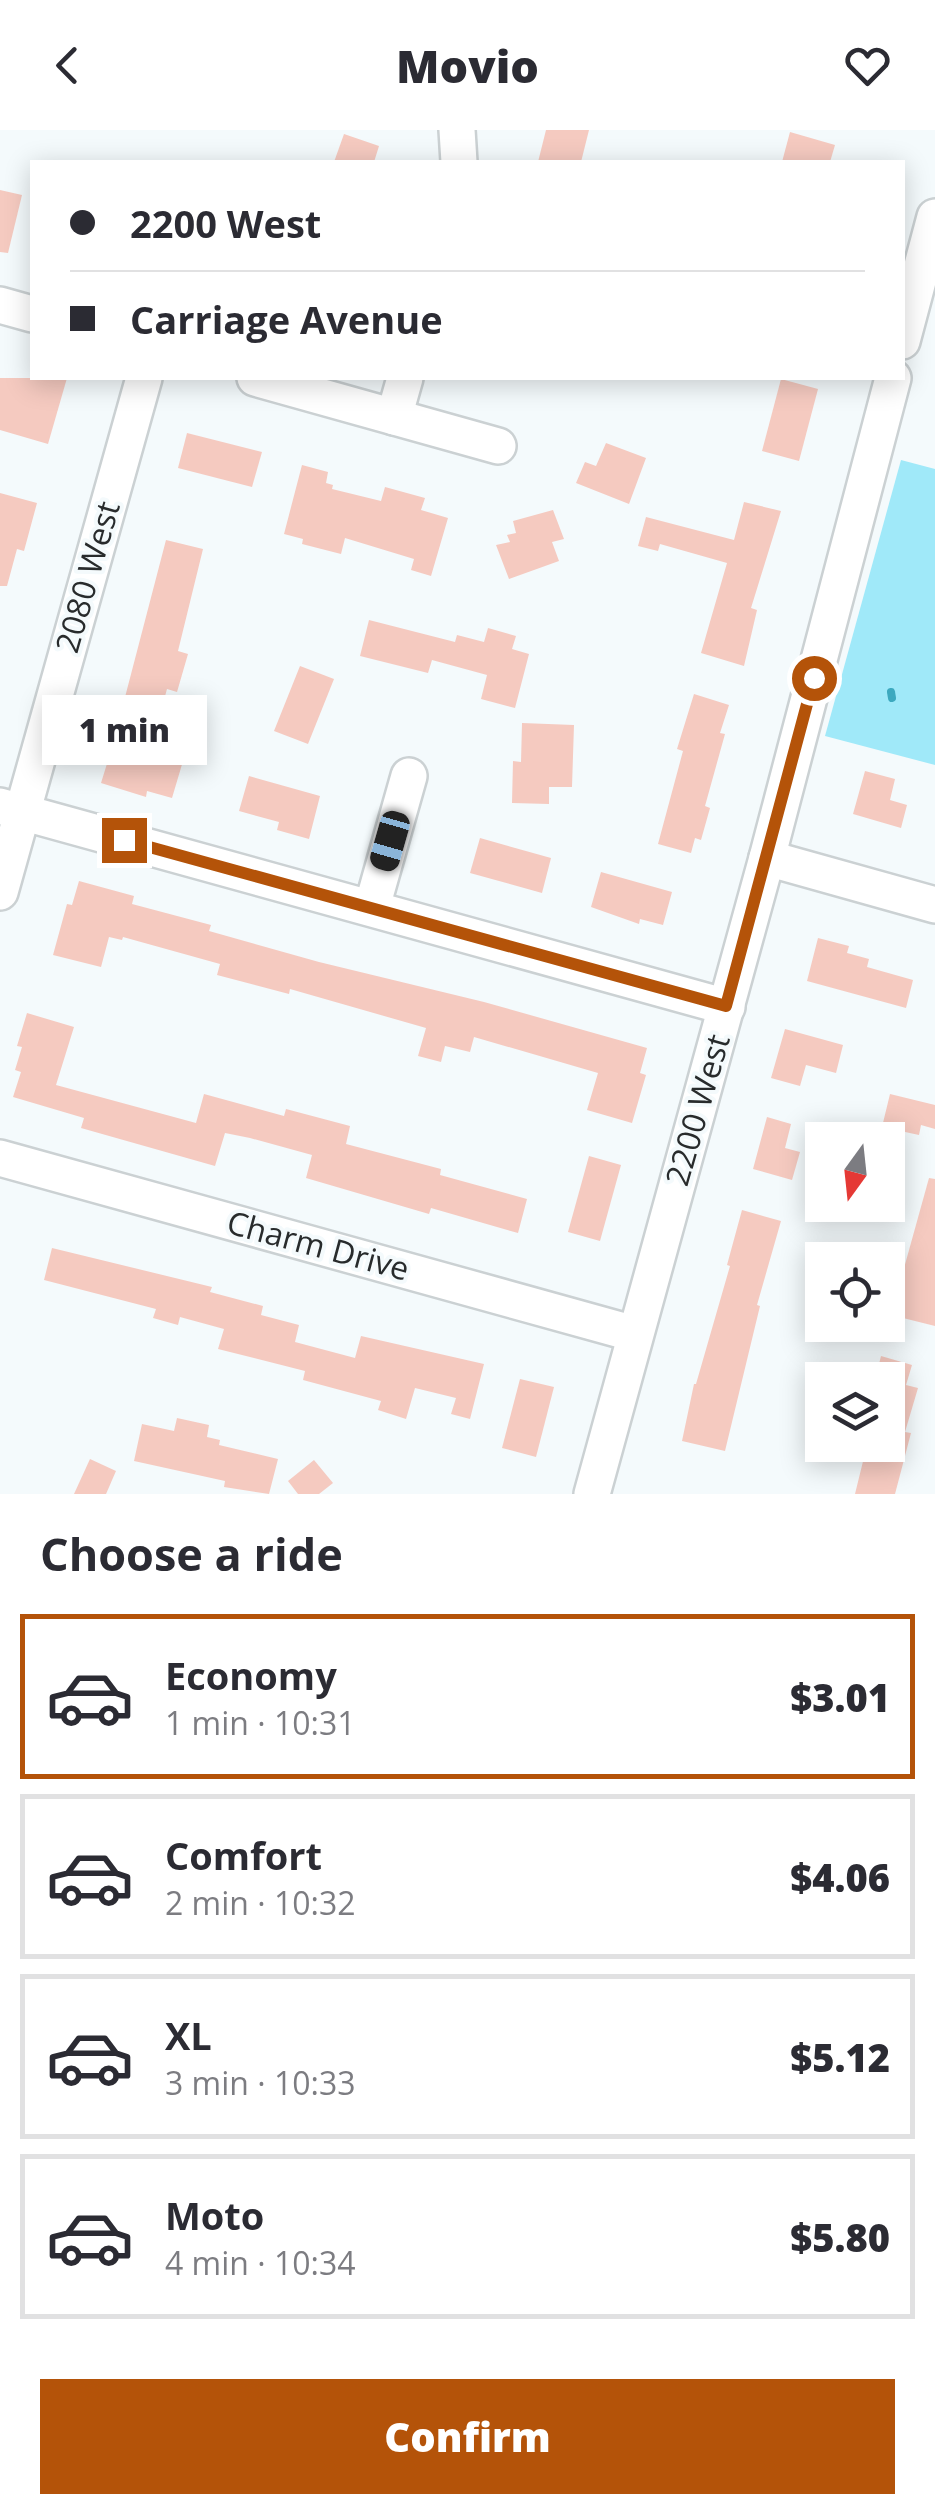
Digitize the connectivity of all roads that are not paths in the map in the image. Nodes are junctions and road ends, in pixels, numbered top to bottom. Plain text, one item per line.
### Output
1 (457, 130) edge
2 (460, 160) edge
3 (935, 216) edge
4 (0, 305) edge
5 (30, 313) edge
6 (905, 330) edge
7 (143, 380) edge
8 (262, 380) edge
9 (403, 380) edge
10 (892, 380) edge
11 (394, 417) junction
12 (498, 446) dead end
13 (409, 776) dead end
14 (11, 810) edge
15 (768, 858) junction
16 (0, 892) edge
17 (935, 905) edge
18 (372, 907) junction
19 (726, 1006) junction
20 (0, 1158) edge
21 (635, 1334) junction
22 (592, 1494) edge

1 - 2 street
3 - 6 street
4 - 5 street
7 - 14 street, 2080 West
8 - 11 street
9 - 11 street
10 - 15 street, 2200 West
11 - 12 street
13 - 18 street
14 - 16 street, 2080 West
14 - 18 street
15 - 17 street
15 - 19 street, 2200 West
18 - 19 street
19 - 21 street, 2200 West
20 - 21 street, Charm Drive
21 - 22 street, 2200 West

